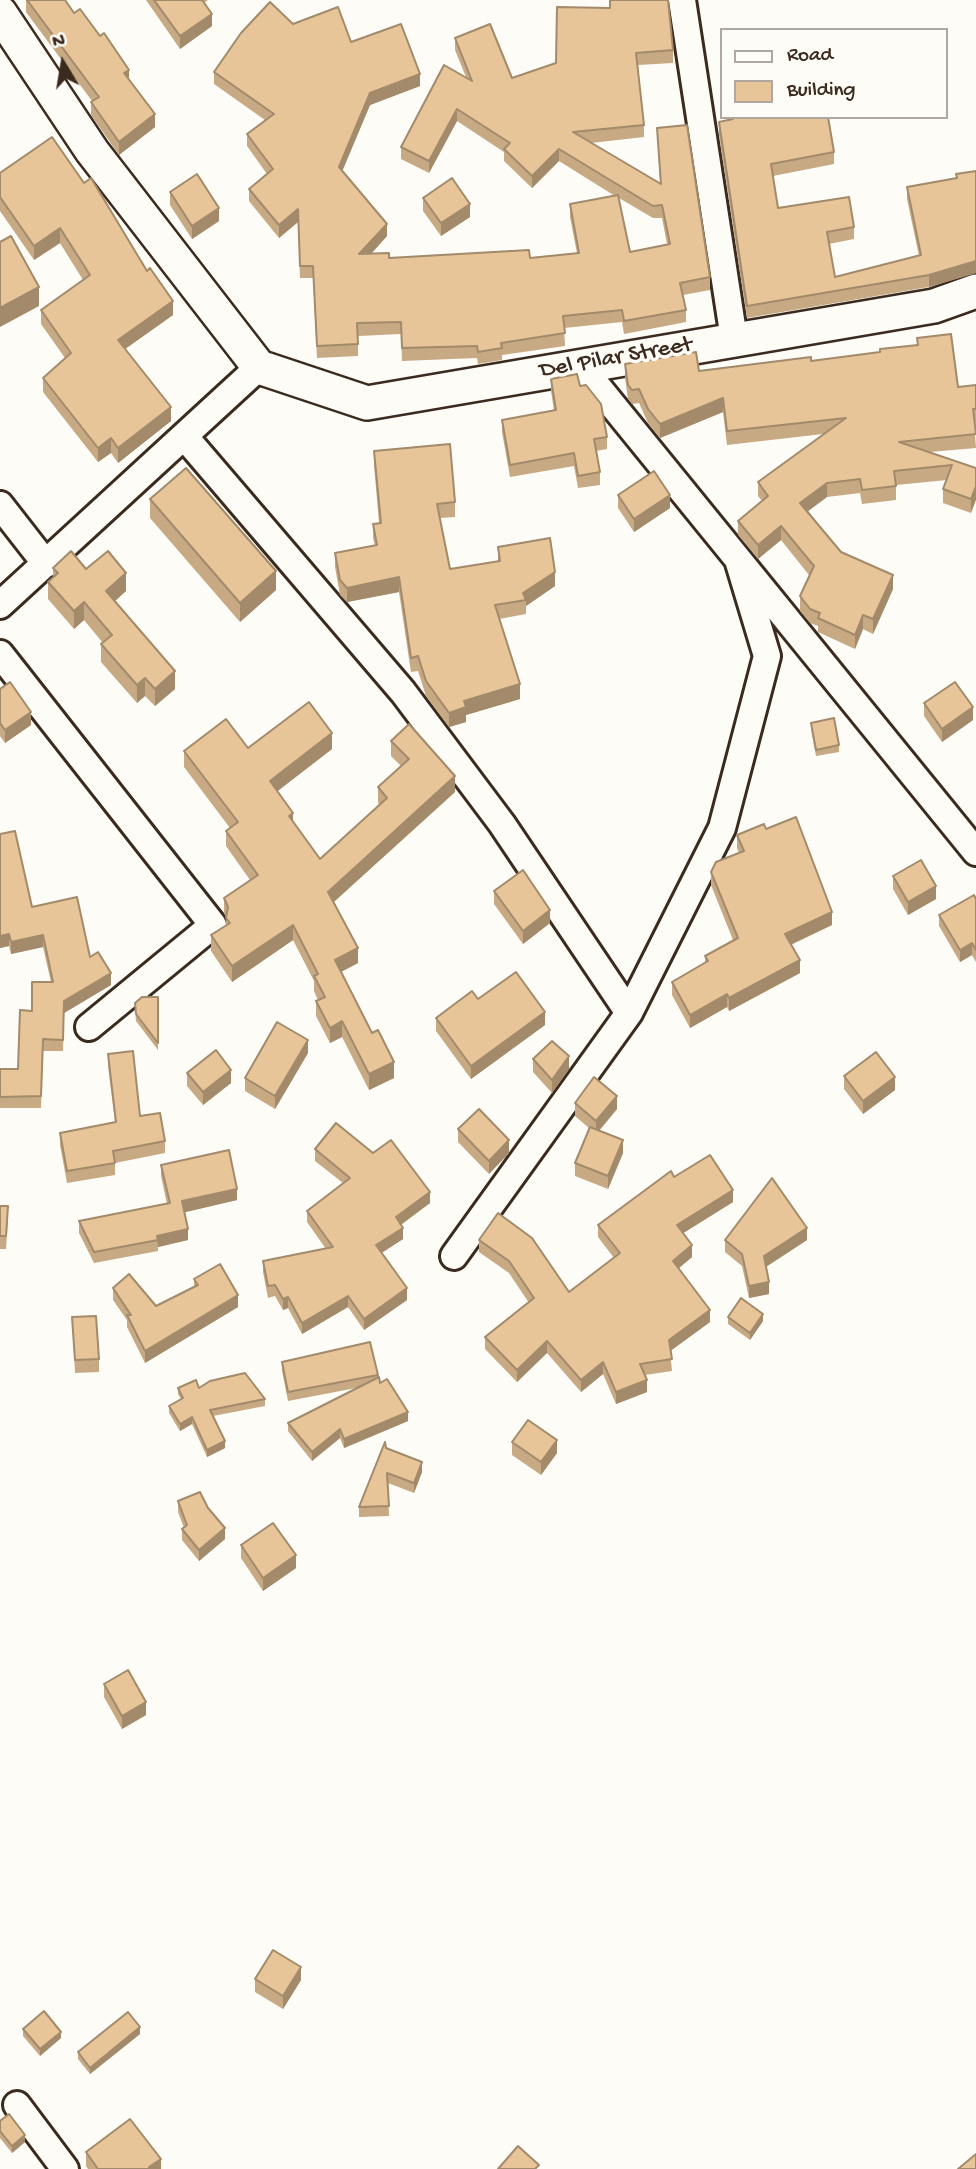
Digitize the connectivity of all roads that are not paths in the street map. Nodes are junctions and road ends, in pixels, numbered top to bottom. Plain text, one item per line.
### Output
1 (682, 0) edge
2 (0, 13) edge
3 (976, 291) edge
4 (734, 339) junction
5 (580, 365) junction
6 (259, 367) junction
7 (184, 436) junction
8 (0, 505) edge
9 (739, 563) junction
10 (46, 564) junction
11 (0, 605) edge
12 (0, 654) edge
13 (976, 852) edge
14 (629, 1013) junction
15 (89, 1027) dead end
16 (454, 1256) dead end
17 (17, 2105) dead end
18 (65, 2169) edge

1 - 4 street
2 - 6 street
3 - 4 street, Del Pilar Street
4 - 5 street, Del Pilar Street
5 - 6 street, Del Pilar Street
5 - 9 street
6 - 7 street
7 - 10 street
7 - 14 street
8 - 10 street
9 - 13 street
9 - 14 street
10 - 11 street
12 - 15 street
14 - 16 street
17 - 18 street

